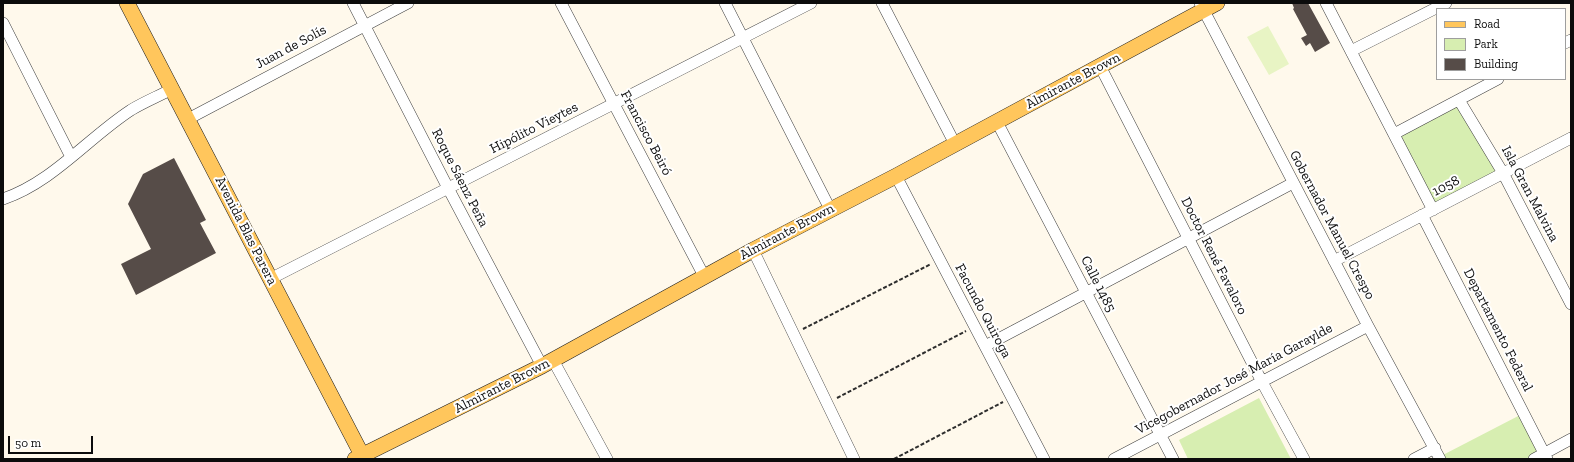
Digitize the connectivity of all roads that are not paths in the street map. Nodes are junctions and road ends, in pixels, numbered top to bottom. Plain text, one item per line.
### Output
1 (128, 3) edge
2 (353, 3) edge
3 (408, 3) edge
4 (561, 3) edge
5 (724, 3) edge
6 (811, 3) edge
7 (882, 3) edge
8 (1217, 3) edge
9 (1326, 3) edge
10 (1446, 3) edge
11 (1202, 7) edge
12 (1436, 8) edge
13 (1436, 8) edge
14 (3, 23) edge
15 (364, 26) junction
16 (742, 38) junction
17 (1351, 51) junction
18 (1100, 66) junction
19 (1496, 80) edge
20 (172, 89) junction
21 (1459, 100) junction
22 (614, 104) junction
23 (188, 119) junction
24 (997, 122) junction
25 (1394, 134) junction
26 (1571, 138) edge
27 (955, 144) junction
28 (70, 157) junction
29 (1503, 174) junction
30 (896, 176) junction
31 (1293, 183) junction
32 (448, 188) junction
33 (3, 199) edge
34 (830, 210) junction
35 (1433, 210) junction
36 (1422, 215) junction
37 (1188, 238) junction
38 (752, 250) junction
39 (1334, 261) junction
40 (704, 276) junction
41 (270, 279) junction
42 (1085, 292) junction
43 (1570, 298) edge
44 (1368, 326) junction
45 (984, 346) junction
46 (547, 363) junction
47 (1262, 382) junction
48 (1160, 435) junction
49 (1571, 439) edge
50 (1434, 448) junction
51 (1546, 456) edge
52 (360, 458) edge
53 (607, 459) edge
54 (854, 459) edge
55 (1044, 459) edge
56 (1114, 459) edge
57 (1173, 459) edge
58 (1304, 459) edge
59 (1414, 459) edge
60 (1440, 459) edge
61 (1534, 459) edge

1 - 20 main road, Avenida Blas Parera
2 - 15 street, Roque Sáenz Peña
3 - 15 street, Juan de Solís
4 - 22 street, Francisco Beiró
5 - 16 street
6 - 16 street, Hipólito Vieytes
7 - 27 street
8 - 11 main road, Almirante Brown
9 - 17 street
10 - 13 street
11 - 18 main road, Almirante Brown
11 - 31 street, Gobernador Manuel Crespo
12 - 17 street
14 - 28 street
15 - 23 street, Juan de Solís
15 - 32 street, Roque Sáenz Peña
16 - 22 street, Hipólito Vieytes
16 - 34 street
17 - 25 street
18 - 24 main road, Almirante Brown
18 - 37 street, Doctor René Favaloro
19 - 21 street
20 - 23 main road, Avenida Blas Parera
20 - 28 street
21 - 25 street
21 - 29 street, Isla Gran Malvina
22 - 32 street, Hipólito Vieytes
22 - 40 street, Francisco Beiró
23 - 41 main road, Avenida Blas Parera
24 - 27 main road, Almirante Brown
24 - 42 street, Calle 1485
25 - 35 street
26 - 29 street, 1058
27 - 30 main road, Almirante Brown
28 - 33 street
29 - 35 street, 1058
29 - 43 street, Isla Gran Malvina
30 - 34 main road, Almirante Brown
30 - 45 street, Facundo Quiroga
31 - 37 street
31 - 39 street, Gobernador Manuel Crespo
32 - 41 street, Hipólito Vieytes
32 - 46 street, Roque Sáenz Peña
34 - 38 main road, Almirante Brown
35 - 36 street, 1058
36 - 39 street, 1058
36 - 51 street, Departamento Federal
37 - 42 street
37 - 47 street, Doctor René Favaloro
38 - 40 main road, Almirante Brown
38 - 54 street
39 - 44 street, Gobernador Manuel Crespo
40 - 46 main road, Almirante Brown
41 - 52 main road, Avenida Blas Parera
42 - 45 street
42 - 48 street, Calle 1485
44 - 47 street, Vicegobernador José María Garaylde
44 - 50 street, Gobernador Manuel Crespo
45 - 55 street, Facundo Quiroga
46 - 52 main road, Almirante Brown
46 - 53 street, Roque Sáenz Peña
47 - 48 street, Vicegobernador José María Garaylde
47 - 58 street, Doctor René Favaloro
48 - 56 street, Vicegobernador José María Garaylde
48 - 57 street, Calle 1485
49 - 51 street
50 - 59 street
50 - 60 street, Gobernador Manuel Crespo
51 - 61 street

